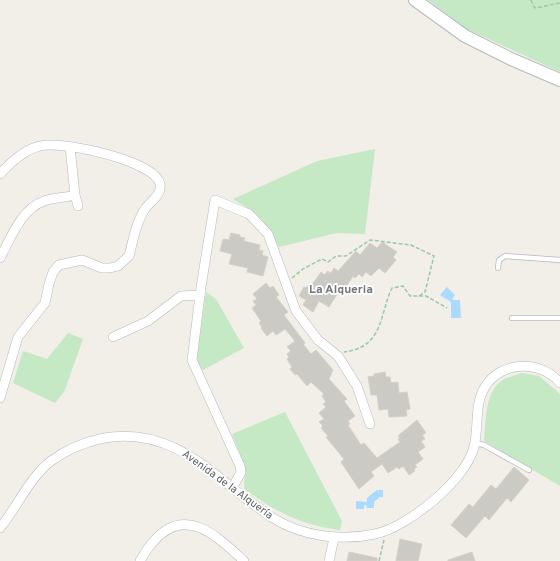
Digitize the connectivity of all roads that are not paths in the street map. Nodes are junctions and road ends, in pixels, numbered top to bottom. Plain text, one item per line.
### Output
1 (415, 0) edge
2 (560, 80) edge
3 (70, 147) junction
4 (0, 174) edge
5 (75, 195) junction
6 (78, 206) dead end
7 (0, 258) edge
8 (560, 260) edge
9 (498, 268) dead end
10 (200, 295) junction
11 (512, 318) dead end
12 (560, 318) edge
13 (113, 336) dead end
14 (560, 383) edge
15 (0, 398) edge
16 (370, 424) dead end
17 (475, 443) junction
18 (529, 470) dead end
19 (233, 487) junction
20 (0, 528) edge
21 (334, 538) junction
22 (140, 561) edge
23 (244, 561) edge
24 (329, 561) edge

1 - 2 main road
3 - 4 street
3 - 5 street
3 - 15 street
5 - 6 street
5 - 7 street
8 - 9 lane
10 - 13 street
10 - 16 street
10 - 19 street
11 - 12 lane
14 - 17 street, Avenida de la Alquería
17 - 18 lane
17 - 21 street, Avenida de la Alquería
19 - 20 street, Avenida de la Alquería
19 - 21 street, Avenida de la Alquería
21 - 24 street
22 - 23 street

